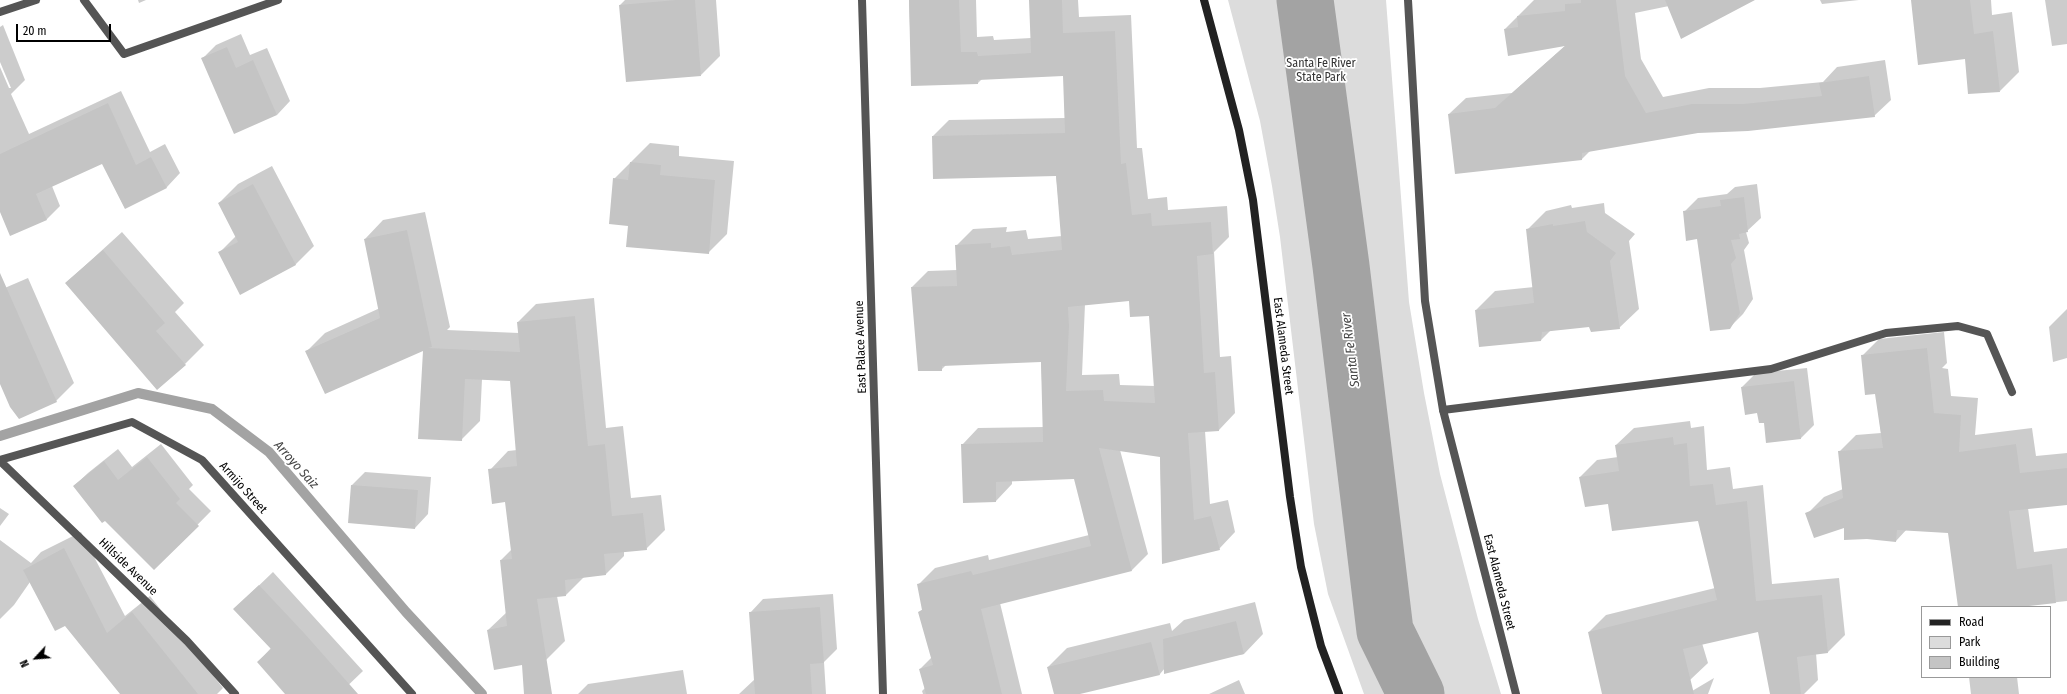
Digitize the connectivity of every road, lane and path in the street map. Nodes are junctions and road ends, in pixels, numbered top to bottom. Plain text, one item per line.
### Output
1 (36, 0) edge
2 (84, 0) edge
3 (278, 0) edge
4 (862, 0) edge
5 (1204, 0) edge
6 (1408, 0) edge
7 (0, 12) edge
8 (2012, 392) dead end
9 (1443, 410) junction
10 (0, 461) edge
11 (235, 694) edge
12 (412, 694) edge
13 (883, 694) edge
14 (1339, 694) edge
15 (1516, 694) edge

1 - 7 street
2 - 3 street
4 - 13 street, East Palace Avenue
5 - 14 street, East Alameda Street
6 - 9 street, East Alameda Street
8 - 9 street
9 - 15 street, East Alameda Street
10 - 11 street, Hillside Avenue
10 - 12 street, Armijo Street

